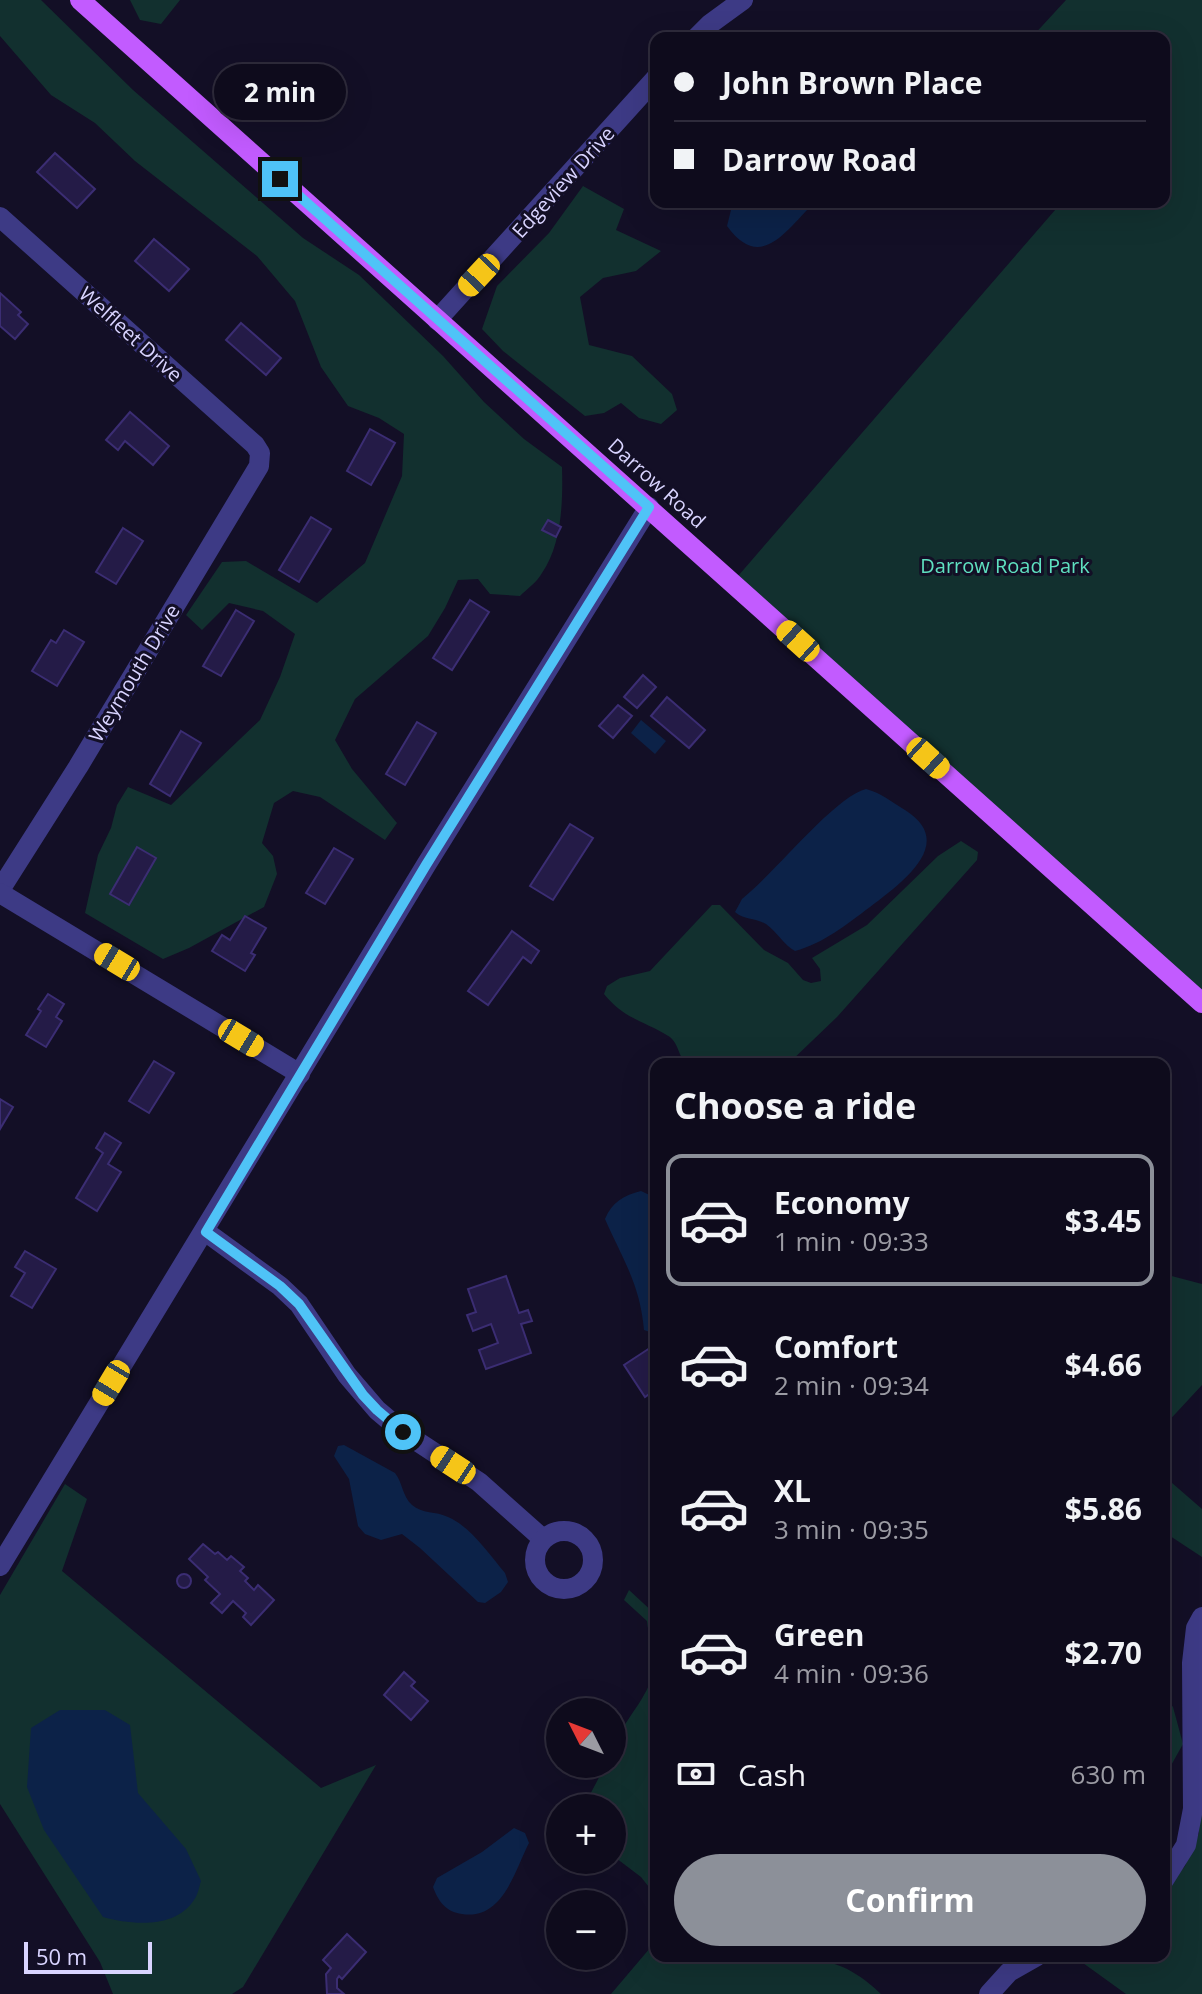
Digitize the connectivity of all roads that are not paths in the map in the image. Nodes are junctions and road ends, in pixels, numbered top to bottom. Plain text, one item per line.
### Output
1 (80, 0) edge
2 (743, 0) edge
3 (702, 32) edge
4 (650, 85) edge
5 (0, 217) edge
6 (437, 320) junction
7 (260, 453) joint
8 (649, 507) junction
9 (0, 891) edge
10 (1202, 1003) edge
11 (300, 1074) junction
12 (206, 1232) junction
13 (543, 1539) dead end
14 (0, 1566) edge
15 (1202, 1617) edge
16 (1170, 1870) edge
17 (1026, 1962) edge
18 (989, 1994) edge

1 - 6 main road, Darrow Road
2 - 3 street
4 - 6 street, Edgeview Drive
5 - 7 street, Welfleet Drive
6 - 8 main road, Darrow Road
7 - 9 street, Weymouth Drive
8 - 10 main road, Darrow Road
8 - 11 street
9 - 11 street
11 - 12 street
12 - 13 street
12 - 14 street
15 - 16 street
17 - 18 street

